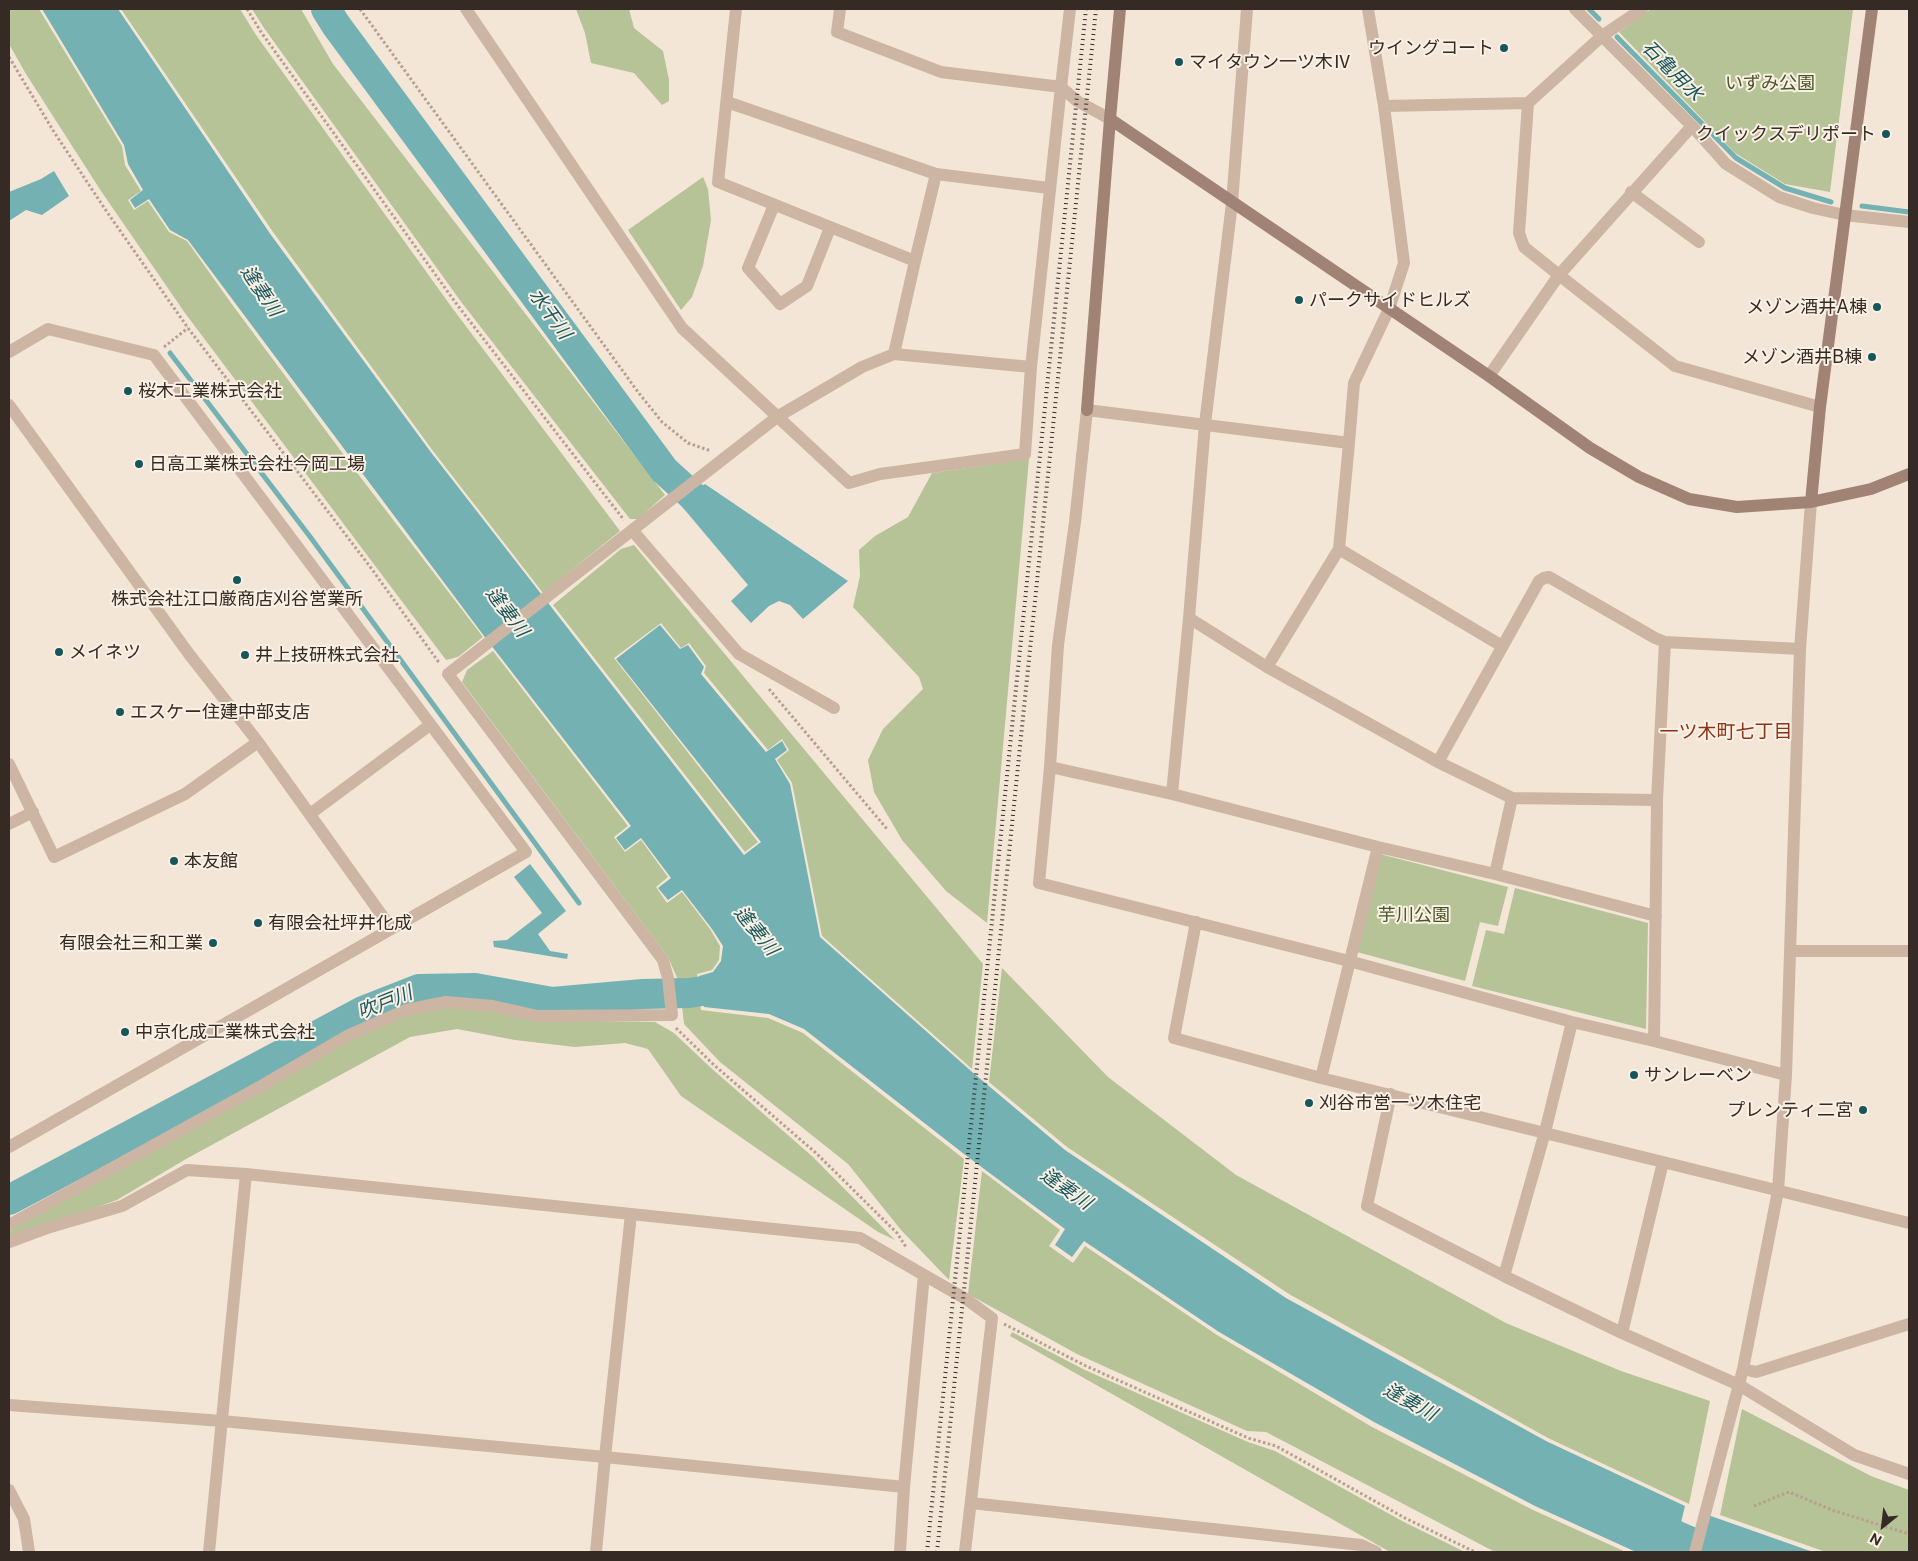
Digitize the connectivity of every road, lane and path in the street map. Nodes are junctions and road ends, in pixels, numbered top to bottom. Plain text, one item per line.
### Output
1 (246, 9) edge
2 (360, 9) edge
3 (466, 9) edge
4 (736, 9) edge
5 (840, 9) edge
6 (1070, 9) edge
7 (1120, 9) edge
8 (1248, 9) edge
9 (1368, 9) edge
10 (1575, 9) edge
11 (1642, 9) edge
12 (1872, 9) edge
13 (1602, 36) junction
14 (9, 57) edge
15 (1061, 87) junction
16 (727, 102) junction
17 (1528, 103) junction
18 (1384, 106) junction
19 (1110, 119) junction
20 (1692, 126) junction
21 (936, 174) junction
22 (1049, 188) junction
23 (1631, 192) junction
24 (1232, 203) junction
25 (774, 205) junction
26 (1845, 215) junction
27 (1909, 222) edge
28 (830, 228) junction
29 (1699, 242) dead end
30 (915, 261) junction
31 (1559, 275) junction
32 (1389, 309) junction
33 (188, 328) junction
34 (9, 352) edge
35 (894, 354) junction
36 (154, 355) junction
37 (1031, 367) junction
38 (1489, 376) junction
39 (9, 405) edge
40 (1820, 407) junction
41 (1088, 410) junction
42 (777, 417) junction
43 (1205, 424) junction
44 (1350, 443) junction
45 (723, 459) junction
46 (1909, 474) edge
47 (1811, 502) junction
48 (632, 530) junction
49 (1339, 549) junction
50 (1189, 618) junction
51 (1665, 642) junction
52 (1502, 646) junction
53 (1800, 649) junction
54 (1267, 667) junction
55 (448, 674) junction
56 (765, 684) dead end
57 (834, 708) dead end
58 (430, 724) junction
59 (258, 742) junction
60 (1438, 762) junction
61 (9, 764) edge
62 (1050, 767) junction
63 (1172, 794) junction
64 (1512, 798) junction
65 (1657, 800) junction
66 (33, 812) junction
67 (310, 814) junction
68 (9, 824) edge
69 (887, 829) dead end
70 (1378, 848) junction
71 (1494, 874) junction
72 (1656, 916) junction
73 (1196, 922) junction
74 (391, 928) junction
75 (1791, 951) junction
76 (1909, 951) edge
77 (1349, 961) junction
78 (672, 1015) junction
79 (1572, 1022) junction
80 (1654, 1041) junction
81 (1786, 1075) junction
82 (1322, 1078) junction
83 (1391, 1094) junction
84 (1545, 1132) junction
85 (9, 1147) edge
86 (1663, 1162) junction
87 (246, 1174) junction
88 (1778, 1192) junction
89 (631, 1214) junction
90 (1909, 1223) edge
91 (9, 1225) edge
92 (9, 1242) edge
93 (910, 1254) dead end
94 (924, 1275) junction
95 (1504, 1276) junction
96 (992, 1318) junction
97 (1909, 1324) edge
98 (1622, 1333) junction
99 (1743, 1369) junction
100 (1739, 1385) junction
101 (9, 1406) edge
102 (222, 1421) junction
103 (605, 1457) junction
104 (1909, 1474) edge
105 (904, 1487) junction
106 (9, 1490) edge
107 (972, 1503) junction
108 (1754, 1506) dead end
109 (1909, 1534) edge
110 (29, 1552) edge
111 (209, 1552) edge
112 (596, 1552) edge
113 (900, 1552) edge
114 (964, 1552) edge
115 (1376, 1552) edge
116 (1475, 1552) edge
117 (1695, 1552) edge

1 - 48 path
2 - 45 path
3 - 42 street
4 - 16 street
5 - 15 street
6 - 15 street
7 - 19 street
8 - 24 street
9 - 18 street
10 - 13 street
11 - 13 street
12 - 26 street
13 - 17 street
13 - 20 street
14 - 33 path
15 - 19 street
15 - 22 street
16 - 21 street
16 - 25 street
17 - 18 street
17 - 31 street
18 - 32 street
19 - 24 street
19 - 41 street
20 - 23 street
20 - 26 street
21 - 22 street
21 - 30 street
22 - 37 street
23 - 29 street
23 - 31 street
24 - 32 street
24 - 43 street
25 - 28 street
25 - 28 street
26 - 27 street
26 - 40 street
28 - 30 street
30 - 35 street
31 - 38 street
31 - 40 street
32 - 38 street
32 - 44 street
33 - 36 path
33 - 55 path
34 - 36 street
35 - 37 street
35 - 42 street
36 - 58 street
37 - 42 street
38 - 47 street
39 - 59 street
40 - 47 street
41 - 43 street
41 - 62 street
42 - 45 street
43 - 44 street
43 - 50 street
44 - 49 street
45 - 48 street
46 - 47 street
47 - 53 street
48 - 55 street
48 - 57 street
49 - 52 street
49 - 54 street
50 - 54 street
50 - 63 street
51 - 52 street
51 - 53 street
51 - 65 street
52 - 60 street
53 - 75 street
54 - 60 street
55 - 78 street
56 - 69 path
58 - 67 street
58 - 74 street
59 - 66 street
59 - 67 street
60 - 64 street
61 - 66 street
62 - 63 street
62 - 73 street
63 - 70 street
64 - 65 street
64 - 71 street
65 - 72 street
66 - 68 street
67 - 74 street
70 - 71 street
70 - 77 street
71 - 72 street
72 - 80 street
73 - 77 street
73 - 82 street
74 - 85 street
75 - 76 street
75 - 81 street
77 - 79 street
77 - 82 street
78 - 91 street
78 - 93 path
79 - 80 street
79 - 84 street
80 - 81 street
81 - 88 street
82 - 83 street
83 - 84 street
83 - 95 street
84 - 86 street
84 - 95 street
86 - 88 street
86 - 98 street
87 - 89 street
87 - 92 street
87 - 102 street
88 - 90 street
88 - 99 street
89 - 94 street
89 - 103 street
94 - 96 street
94 - 105 street
95 - 98 street
96 - 107 street
96 - 116 path
97 - 99 street
98 - 100 street
99 - 100 street
100 - 104 street
100 - 117 street
101 - 102 street
102 - 103 street
102 - 111 street
103 - 105 street
103 - 112 street
105 - 113 street
106 - 110 street
107 - 114 street
107 - 115 street
108 - 109 path

